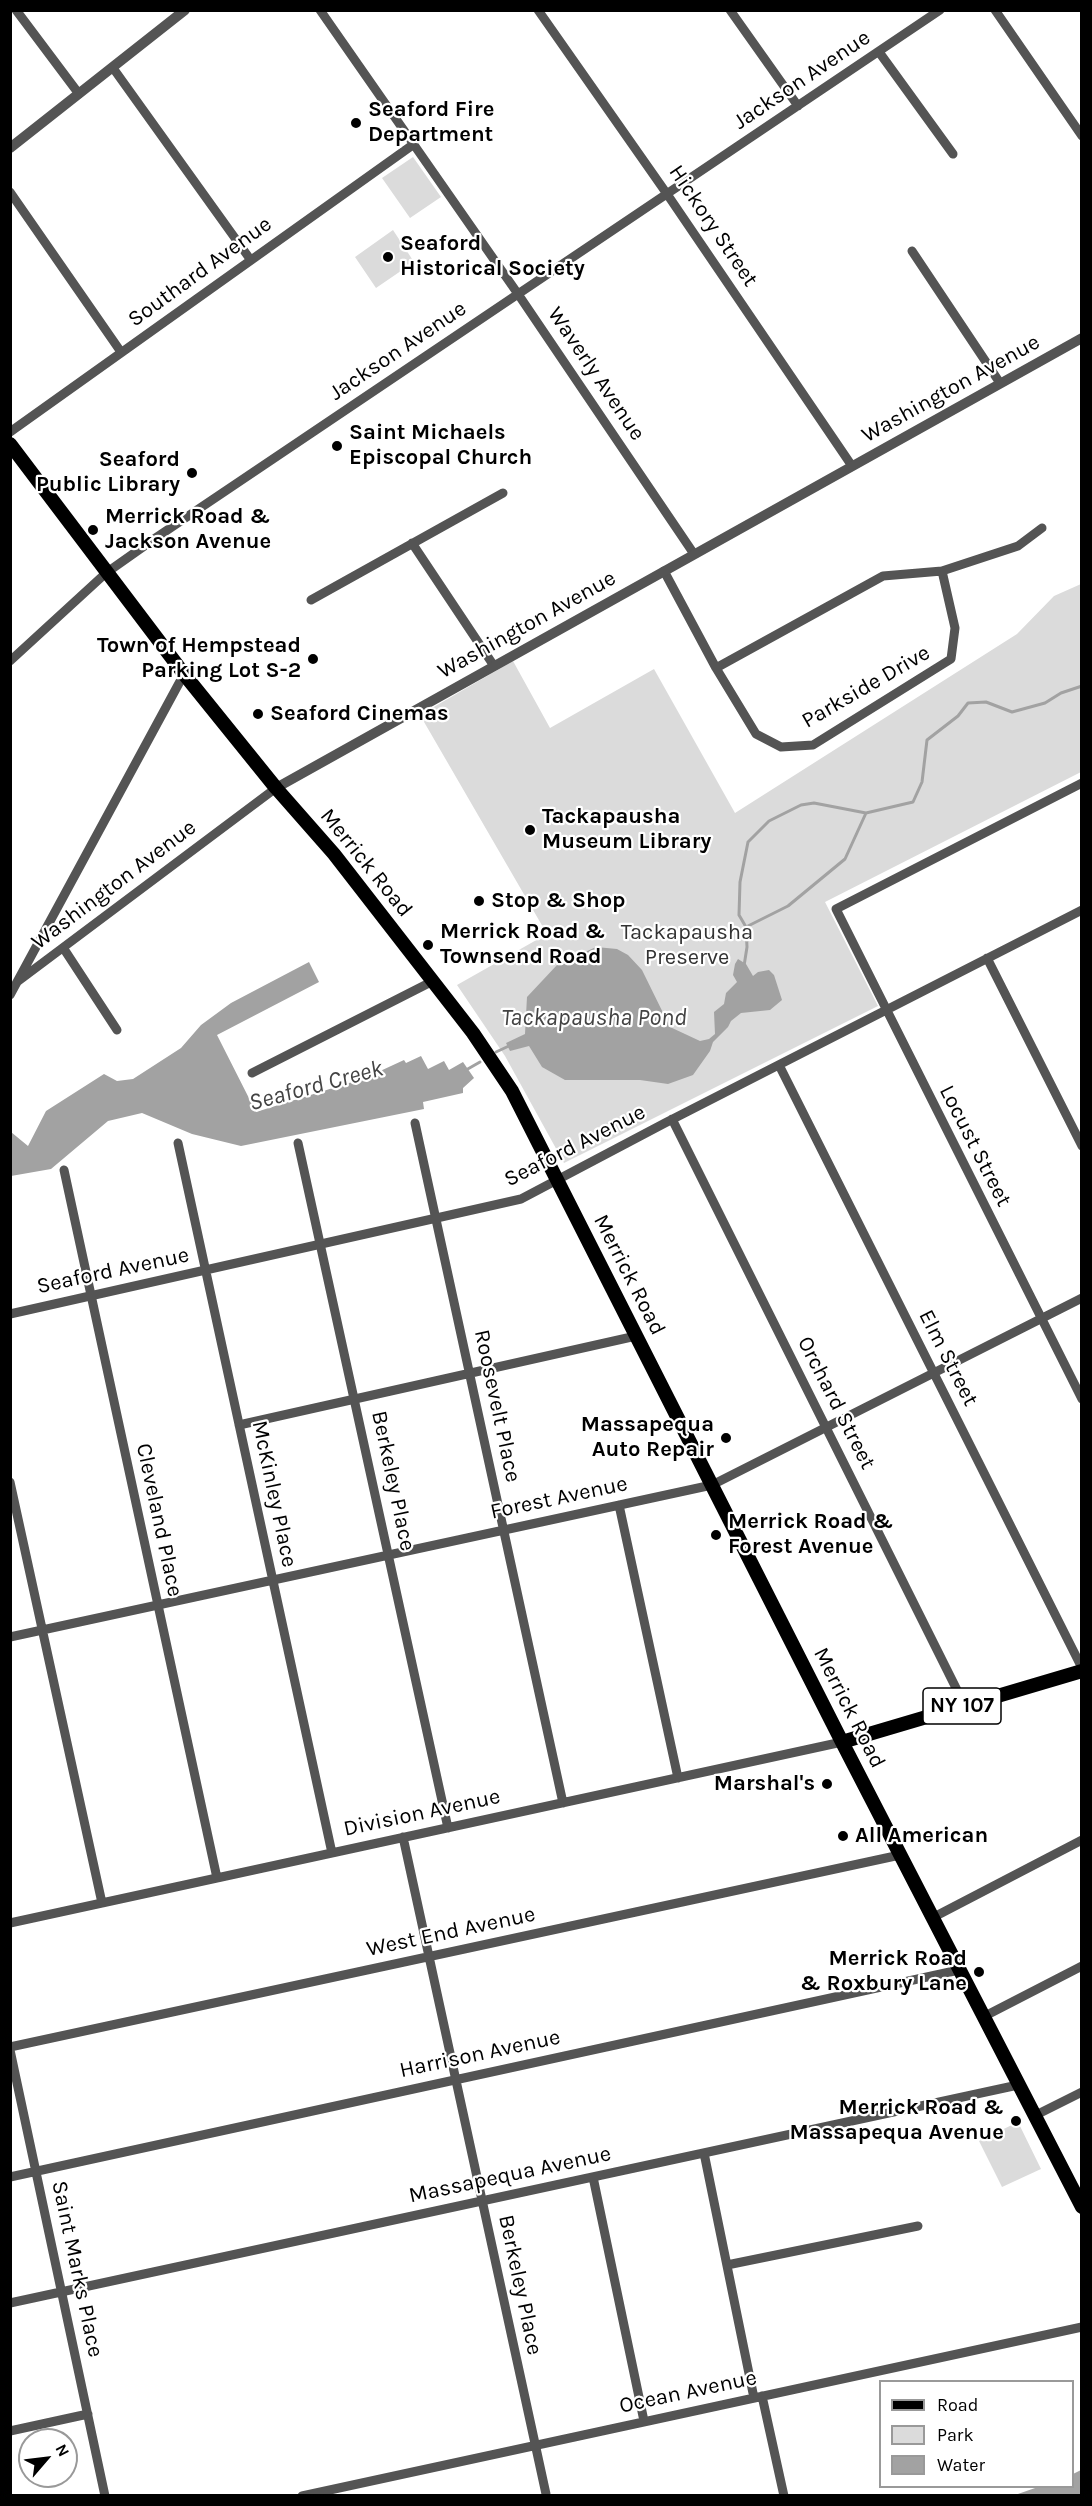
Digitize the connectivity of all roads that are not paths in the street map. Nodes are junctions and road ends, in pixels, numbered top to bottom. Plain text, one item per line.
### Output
1 (16, 10) edge
2 (185, 10) edge
3 (320, 10) edge
4 (538, 10) edge
5 (730, 10) edge
6 (940, 10) edge
7 (995, 10) edge
8 (879, 52) junction
9 (113, 68) junction
10 (79, 94) junction
11 (798, 106) junction
12 (1082, 136) edge
13 (414, 144) junction
14 (10, 148) edge
15 (953, 154) dead end
16 (10, 192) edge
17 (667, 194) junction
18 (912, 251) dead end
19 (250, 260) junction
20 (518, 294) junction
21 (1082, 338) edge
22 (121, 352) junction
23 (1000, 383) junction
24 (10, 432) edge
25 (10, 444) edge
26 (852, 466) junction
27 (503, 493) dead end
28 (1042, 528) dead end
29 (412, 543) junction
30 (694, 554) junction
31 (664, 571) junction
32 (942, 571) junction
33 (106, 573) junction
34 (311, 600) dead end
35 (10, 661) edge
36 (494, 666) junction
37 (716, 668) junction
38 (184, 674) junction
39 (1082, 783) edge
40 (276, 788) junction
41 (1082, 910) edge
42 (64, 949) junction
43 (987, 958) junction
44 (433, 981) junction
45 (13, 982) edge
46 (10, 995) edge
47 (885, 1010) junction
48 (117, 1030) dead end
49 (779, 1065) junction
50 (252, 1073) dead end
51 (672, 1119) junction
52 (415, 1123) dead end
53 (178, 1143) dead end
54 (298, 1143) dead end
55 (1082, 1146) edge
56 (64, 1170) dead end
57 (557, 1179) junction
58 (436, 1220) junction
59 (321, 1245) junction
60 (205, 1271) junction
61 (91, 1296) junction
62 (1082, 1298) edge
63 (10, 1314) edge
64 (1041, 1318) junction
65 (636, 1336) junction
66 (934, 1373) junction
67 (470, 1375) junction
68 (1082, 1399) edge
69 (356, 1400) junction
70 (239, 1425) junction
71 (826, 1427) junction
72 (10, 1482) edge
73 (712, 1485) junction
74 (619, 1505) junction
75 (504, 1530) junction
76 (388, 1555) junction
77 (272, 1580) junction
78 (158, 1605) junction
79 (42, 1630) junction
80 (10, 1637) edge
81 (1082, 1670) edge
82 (965, 1706) junction
83 (842, 1742) junction
84 (678, 1778) junction
85 (563, 1803) junction
86 (448, 1828) junction
87 (403, 1837) junction
88 (1082, 1840) edge
89 (332, 1853) junction
90 (900, 1855) junction
91 (217, 1878) junction
92 (102, 1903) junction
93 (932, 1918) junction
94 (10, 1923) edge
95 (429, 1957) junction
96 (1082, 1966) edge
97 (959, 1970) junction
98 (983, 2017) junction
99 (10, 2049) edge
100 (456, 2080) junction
101 (1018, 2085) junction
102 (1082, 2092) edge
103 (1034, 2116) junction
104 (704, 2153) junction
105 (36, 2172) junction
106 (10, 2177) edge
107 (593, 2177) junction
108 (482, 2201) junction
109 (1082, 2207) edge
110 (918, 2226) dead end
111 (727, 2265) junction
112 (62, 2292) junction
113 (10, 2303) edge
114 (1082, 2326) edge
115 (758, 2397) junction
116 (88, 2414) junction
117 (644, 2421) junction
118 (10, 2431) edge
119 (535, 2445) junction
120 (546, 2494) dead end
121 (105, 2496) edge
122 (302, 2496) edge
123 (784, 2496) edge

1 - 10 street
2 - 9 street
3 - 13 street, Waverly Avenue
4 - 17 street, Hickory Street
5 - 11 street
6 - 8 street, Jackson Avenue
7 - 12 street
8 - 11 street, Jackson Avenue
8 - 15 street
9 - 10 street
9 - 19 street
10 - 14 street
11 - 17 street, Jackson Avenue
13 - 19 street, Southard Avenue
13 - 20 street, Waverly Avenue
16 - 22 street
17 - 20 street, Jackson Avenue
17 - 26 street, Hickory Street
18 - 23 street
19 - 22 street, Southard Avenue
20 - 30 street, Waverly Avenue
20 - 33 street, Jackson Avenue
21 - 23 street, Washington Avenue
22 - 24 street, Southard Avenue
23 - 26 street, Washington Avenue
25 - 33 main road, Merrick Road
26 - 30 street, Washington Avenue
27 - 29 street
28 - 32 street
29 - 34 street
29 - 36 street
30 - 31 street, Washington Avenue
31 - 36 street, Washington Avenue
31 - 37 street, Parkside Drive
32 - 37 street
32 - 37 street, Parkside Drive
33 - 35 street, Jackson Avenue
33 - 38 main road, Merrick Road
36 - 40 street, Washington Avenue
38 - 40 main road, Merrick Road
38 - 45 street
39 - 47 street, Locust Street
40 - 42 street, Washington Avenue
40 - 44 main road, Merrick Road
41 - 43 street, Seaford Avenue
42 - 45 street, Washington Avenue
42 - 48 street
43 - 47 street, Seaford Avenue
43 - 55 street
44 - 50 street
44 - 57 main road, Merrick Road
45 - 46 street
47 - 49 street, Seaford Avenue
47 - 64 street, Locust Street
49 - 51 street, Seaford Avenue
49 - 66 street, Elm Street
51 - 57 street, Seaford Avenue
51 - 71 street, Orchard Street
52 - 58 street, Roosevelt Place
53 - 60 street, McKinley Place
54 - 59 street, Berkeley Place
56 - 61 street, Cleveland Place
57 - 58 street, Seaford Avenue
57 - 65 main road, Merrick Road
58 - 59 street, Seaford Avenue
58 - 67 street, Roosevelt Place
59 - 60 street, Seaford Avenue
59 - 69 street, Berkeley Place
60 - 61 street, Seaford Avenue
60 - 70 street, McKinley Place
61 - 63 street, Seaford Avenue
61 - 78 street, Cleveland Place
62 - 64 street, Forest Avenue
64 - 66 street, Forest Avenue
64 - 68 street, Locust Street
65 - 67 street
65 - 73 main road, Merrick Road
66 - 71 street, Forest Avenue
66 - 81 street, Elm Street
67 - 69 street
67 - 75 street, Roosevelt Place
69 - 70 street
69 - 76 street, Berkeley Place
70 - 77 street, McKinley Place
71 - 73 street, Forest Avenue
71 - 82 street, Orchard Street
72 - 79 street
73 - 74 street, Forest Avenue
73 - 83 main road, Merrick Road
74 - 75 street, Forest Avenue
74 - 84 street
75 - 76 street, Forest Avenue
75 - 85 street, Roosevelt Place
76 - 77 street, Forest Avenue
76 - 86 street, Berkeley Place
77 - 78 street, Forest Avenue
77 - 89 street, McKinley Place
78 - 79 street, Forest Avenue
78 - 91 street, Cleveland Place
79 - 80 street, Forest Avenue
79 - 92 street
81 - 82 main road, NY 107
82 - 83 main road, NY 107
83 - 84 street, Division Avenue
83 - 90 main road, Merrick Road
84 - 85 street, Division Avenue
85 - 86 street, Division Avenue
86 - 87 street, Division Avenue
87 - 89 street, Division Avenue
87 - 95 street, Berkeley Place
88 - 93 street
89 - 91 street, Division Avenue
90 - 93 main road, Merrick Road
90 - 95 street, West End Avenue
91 - 92 street, Division Avenue
92 - 94 street, Division Avenue
93 - 97 main road, Merrick Road
95 - 99 street, West End Avenue
95 - 100 street, Berkeley Place
96 - 98 street
97 - 98 main road, Merrick Road
97 - 100 street, Harrison Avenue
98 - 101 main road, Merrick Road
99 - 105 street, Saint Marks Place
100 - 105 street, Harrison Avenue
100 - 108 street, Berkeley Place
101 - 103 main road, Merrick Road
101 - 104 street, Massapequa Avenue
102 - 103 street
103 - 109 main road, Merrick Road
104 - 107 street, Massapequa Avenue
104 - 111 street
105 - 106 street, Harrison Avenue
105 - 112 street, Saint Marks Place
107 - 108 street, Massapequa Avenue
107 - 117 street
108 - 112 street, Massapequa Avenue
108 - 119 street, Berkeley Place
110 - 111 street
111 - 115 street
112 - 113 street, Massapequa Avenue
112 - 116 street, Saint Marks Place
114 - 115 street, Ocean Avenue
115 - 117 street, Ocean Avenue
115 - 123 street
116 - 118 street
116 - 121 street, Saint Marks Place
117 - 119 street, Ocean Avenue
119 - 120 street, Berkeley Place
119 - 122 street, Ocean Avenue

